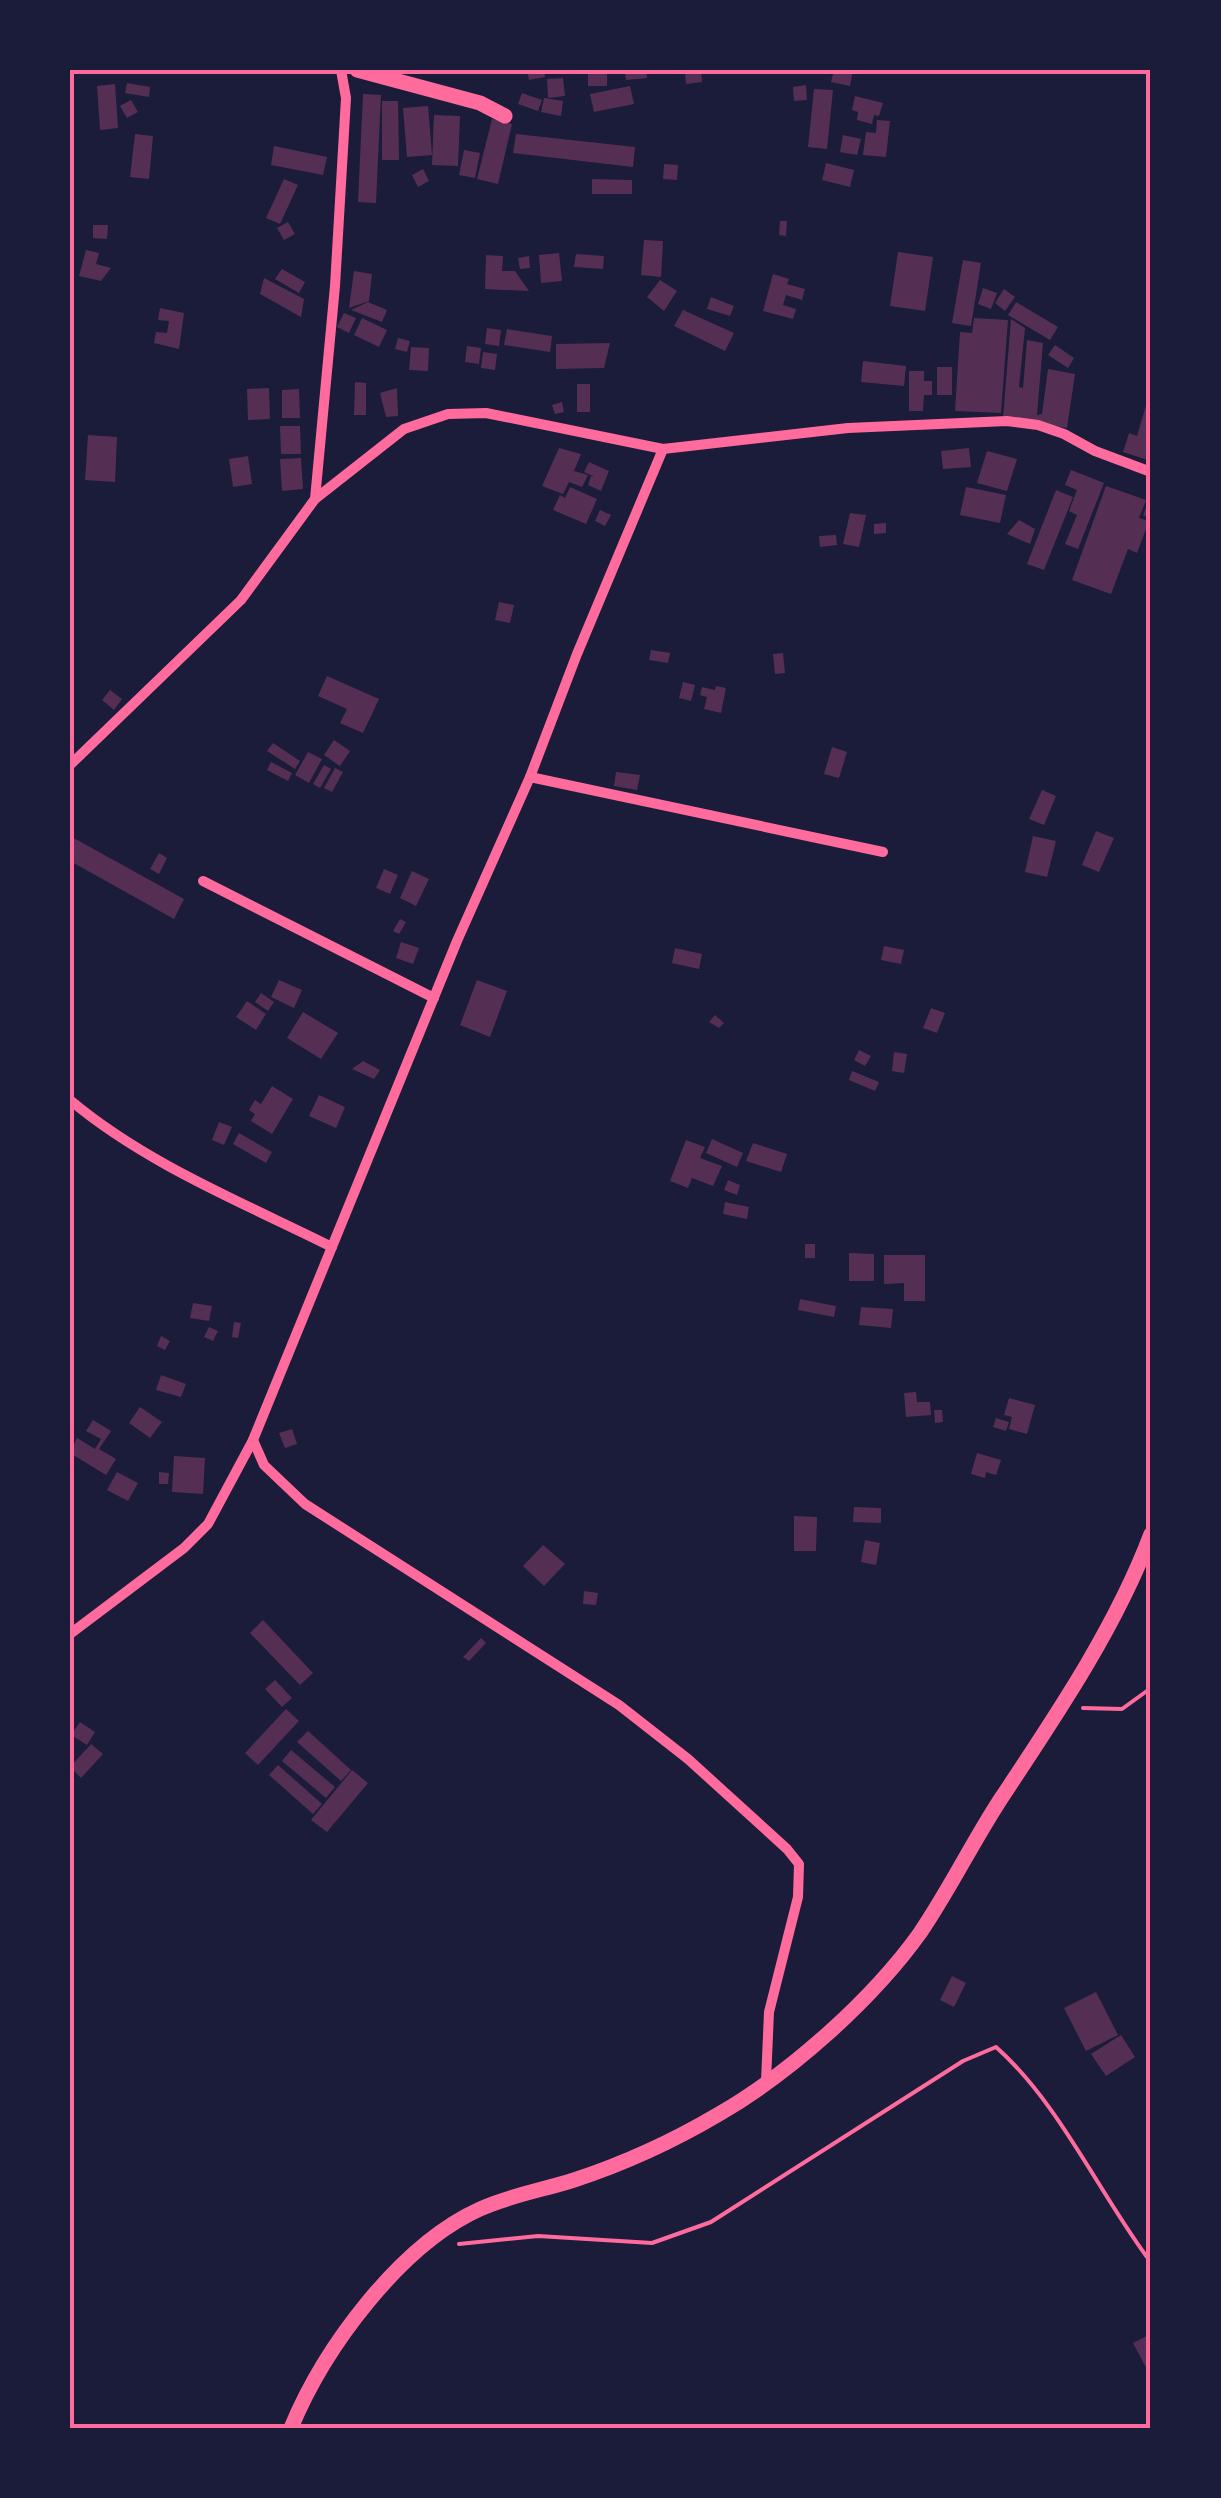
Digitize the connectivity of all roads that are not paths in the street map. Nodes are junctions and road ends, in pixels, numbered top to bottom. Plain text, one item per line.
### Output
1 (341, 70) edge
2 (357, 70) edge
3 (504, 116) dead end
4 (664, 450) junction
5 (1151, 472) edge
6 (315, 499) junction
7 (70, 764) edge
8 (530, 776) junction
9 (883, 852) dead end
10 (204, 881) dead end
11 (434, 998) junction
12 (70, 1100) edge
13 (332, 1247) junction
14 (253, 1440) junction
15 (1151, 1534) edge
16 (70, 1634) edge
17 (766, 2081) junction
18 (291, 2428) edge

1 - 6 street
2 - 3 street
4 - 5 street
4 - 6 street
4 - 8 street
6 - 7 street
8 - 9 street
8 - 11 street
10 - 11 street
11 - 13 street
12 - 13 street
13 - 14 street
14 - 16 street
14 - 17 street
15 - 17 street
17 - 18 street

